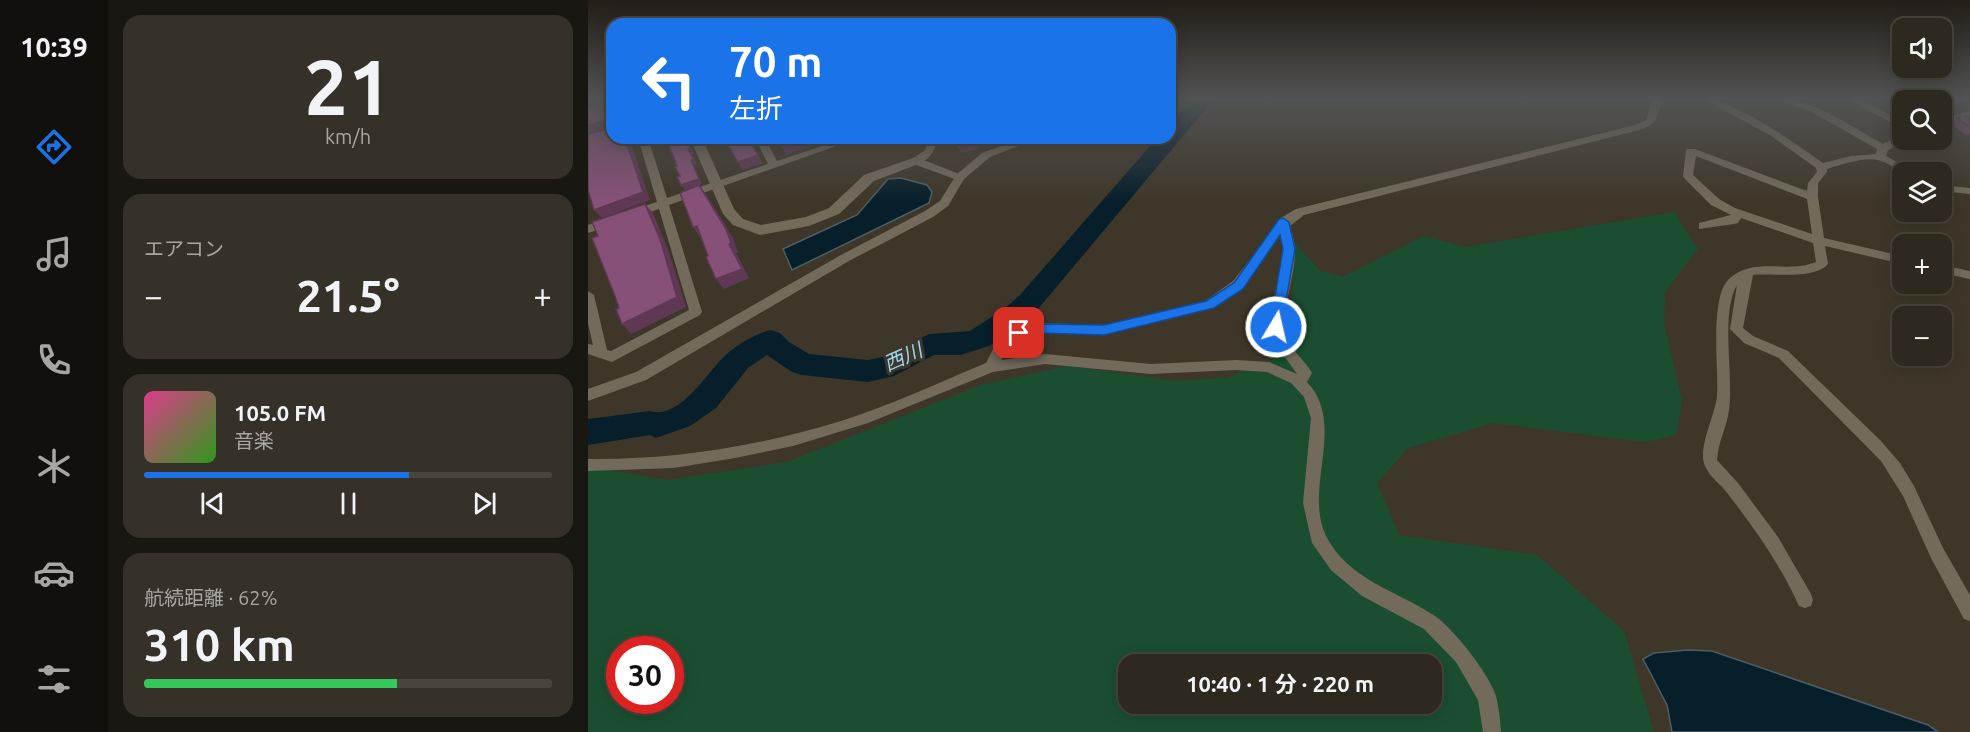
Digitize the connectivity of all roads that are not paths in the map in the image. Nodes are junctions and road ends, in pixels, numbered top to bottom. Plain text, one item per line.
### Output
1 (1614, 133) edge
2 (1774, 133) edge
3 (1852, 133) edge
4 (645, 144) edge
5 (698, 144) edge
6 (763, 144) edge
7 (837, 144) edge
8 (932, 144) edge
9 (1016, 144) edge
10 (1892, 145) edge
11 (1882, 152) junction
12 (916, 161) junction
13 (1894, 162) edge
14 (774, 165) junction
15 (1821, 167) junction
16 (960, 177) junction
17 (715, 185) junction
18 (1952, 189) edge
19 (1970, 191) edge
20 (1812, 196) junction
21 (663, 204) junction
22 (1738, 213) junction
23 (1283, 222) junction
24 (1703, 226) dead end
25 (588, 229) edge
26 (1820, 241) junction
27 (1892, 258) edge
28 (1952, 271) edge
29 (1970, 275) edge
30 (1745, 276) junction
31 (588, 295) edge
32 (594, 351) edge
33 (991, 367) junction
34 (1299, 382) junction
35 (588, 396) edge
36 (588, 465) edge
37 (1805, 600) dead end
38 (1970, 613) edge
39 (1492, 732) edge

1 - 23 street
2 - 15 street
3 - 11 street
4 - 21 street
5 - 17 street
6 - 14 street
7 - 14 street
8 - 12 street
9 - 16 street
10 - 11 street
11 - 13 street
11 - 15 street
12 - 16 street
12 - 17 street
14 - 17 street
15 - 20 street
16 - 35 street
17 - 21 street
18 - 19 street
20 - 22 street
20 - 26 street
21 - 25 street
21 - 32 street
22 - 24 street
22 - 26 street
23 - 33 street
23 - 34 street
26 - 27 street
26 - 30 street
28 - 29 street
30 - 37 street
30 - 38 street
31 - 32 street
33 - 34 street
33 - 36 street
34 - 39 street

